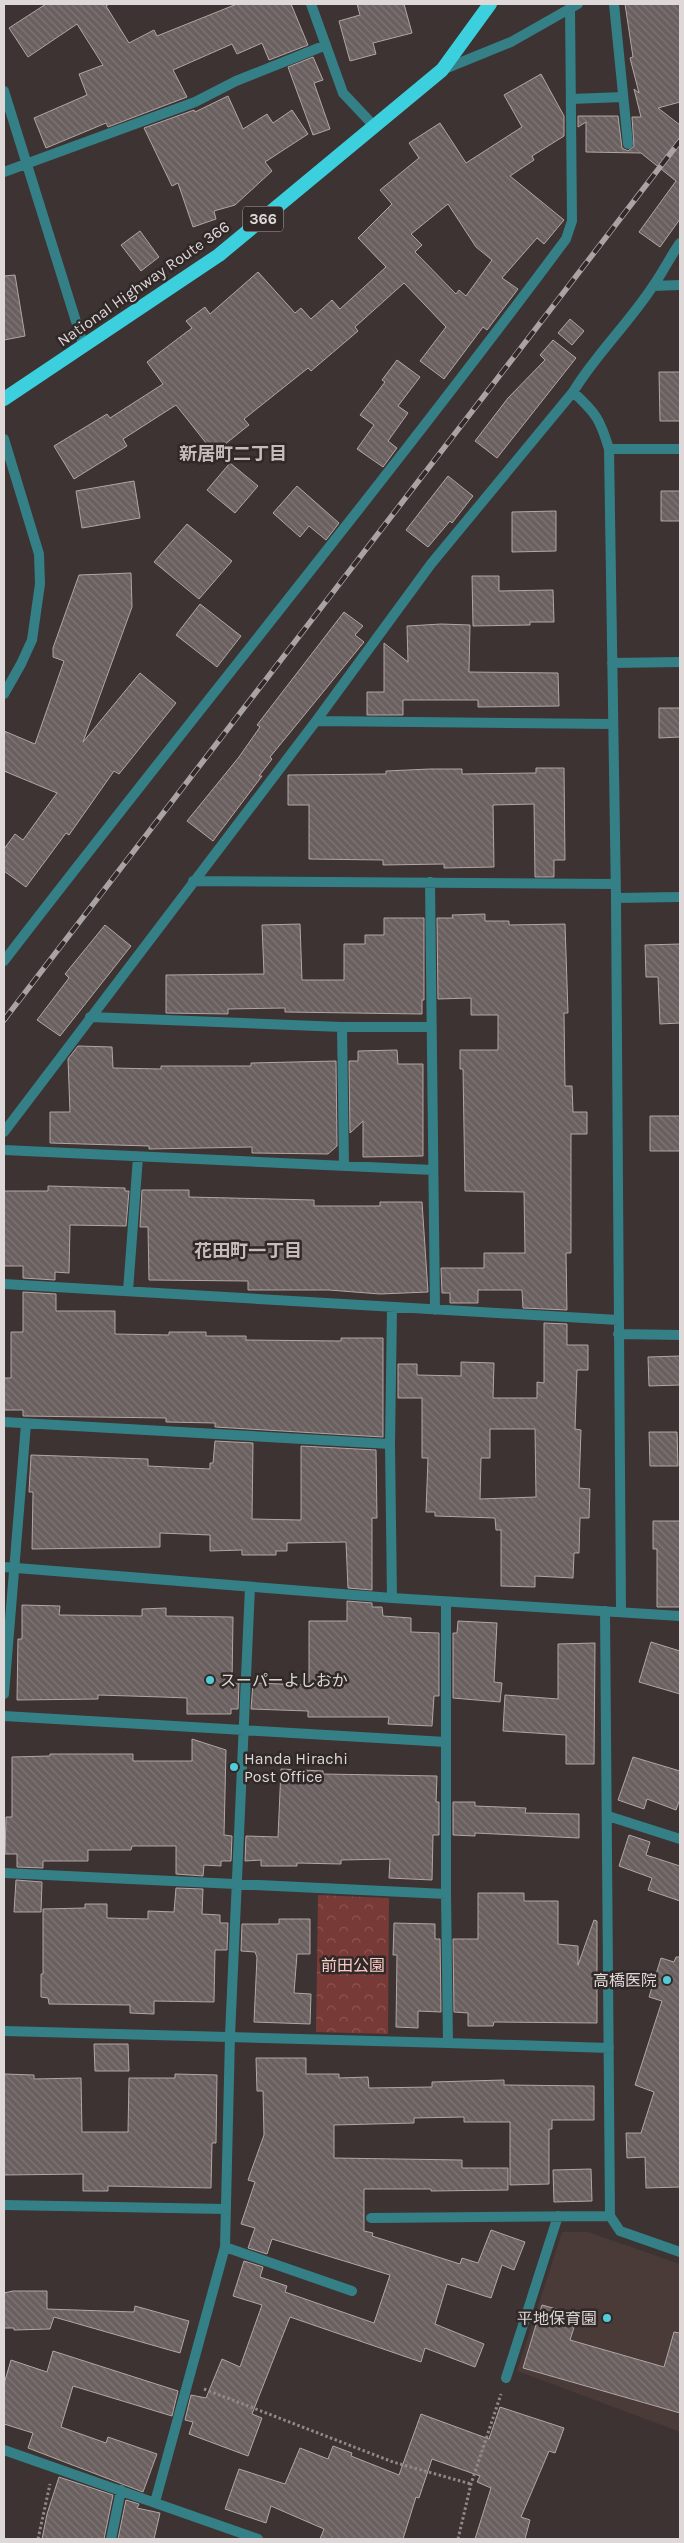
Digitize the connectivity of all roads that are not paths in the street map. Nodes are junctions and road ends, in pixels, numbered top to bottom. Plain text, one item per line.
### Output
1 (311, 4) edge
2 (490, 4) edge
3 (614, 4) edge
4 (574, 6) edge
5 (326, 45) junction
6 (442, 70) junction
7 (4, 91) edge
8 (623, 97) junction
9 (571, 99) junction
10 (375, 127) junction
11 (628, 144) dead end
12 (27, 164) junction
13 (4, 172) edge
14 (680, 243) edge
15 (680, 285) edge
16 (653, 286) junction
17 (84, 347) junction
18 (573, 392) junction
19 (4, 399) edge
20 (4, 439) edge
21 (609, 449) junction
22 (680, 449) edge
23 (680, 662) edge
24 (612, 663) junction
25 (4, 694) edge
26 (316, 721) junction
27 (613, 724) junction
28 (193, 881) junction
29 (430, 882) junction
30 (615, 884) junction
31 (680, 896) edge
32 (616, 898) junction
33 (4, 961) edge
34 (90, 1017) junction
35 (342, 1027) junction
36 (431, 1027) junction
37 (4, 1132) edge
38 (4, 1150) edge
39 (138, 1157) junction
40 (344, 1165) junction
41 (433, 1170) junction
42 (4, 1284) edge
43 (128, 1291) junction
44 (392, 1308) junction
45 (435, 1310) junction
46 (618, 1320) junction
47 (618, 1334) junction
48 (680, 1335) edge
49 (4, 1422) edge
50 (26, 1424) junction
51 (390, 1444) junction
52 (9, 1567) edge
53 (250, 1587) junction
54 (392, 1598) junction
55 (446, 1602) junction
56 (605, 1611) junction
57 (621, 1612) junction
58 (680, 1616) edge
59 (4, 1694) edge
60 (4, 1716) edge
61 (243, 1729) junction
62 (446, 1742) junction
63 (608, 1816) junction
64 (680, 1840) edge
65 (4, 1873) edge
66 (236, 1885) junction
67 (446, 1894) junction
68 (4, 2031) edge
69 (230, 2036) junction
70 (448, 2044) junction
71 (609, 2048) junction
72 (4, 2205) edge
73 (225, 2209) junction
74 (558, 2216) junction
75 (610, 2216) junction
76 (371, 2218) dead end
77 (225, 2247) junction
78 (680, 2252) edge
79 (352, 2291) dead end
80 (506, 2378) road end
81 (4, 2450) edge
82 (121, 2490) junction
83 (155, 2502) junction
84 (228, 2528) junction
85 (112, 2539) edge
86 (226, 2539) edge
87 (258, 2539) edge

1 - 5 street
2 - 6 highway, National Highway Route 366 / 366
3 - 8 street
4 - 6 street
4 - 9 street
5 - 10 street
5 - 12 street
6 - 10 highway, National Highway Route 366 / 366
7 - 12 street
8 - 9 street
8 - 11 street
9 - 33 street
10 - 17 highway, National Highway Route 366 / 366
12 - 13 street
12 - 17 street
14 - 16 street
15 - 16 street
16 - 18 street
17 - 19 highway, National Highway Route 366 / 366
18 - 21 street
18 - 26 street
20 - 25 street
21 - 22 street
21 - 24 street
23 - 24 street
24 - 27 street
26 - 27 street
26 - 28 street
27 - 30 street
28 - 29 street
28 - 34 street
29 - 30 street
29 - 36 street
30 - 32 street
31 - 32 street
32 - 46 street
34 - 35 street
34 - 37 street
35 - 36 street
35 - 40 street
36 - 41 street
38 - 39 street
39 - 40 street
39 - 43 street
40 - 41 street
41 - 45 street
42 - 43 street
43 - 44 street
44 - 45 street
44 - 51 street
45 - 46 street
46 - 47 street
47 - 48 street
47 - 57 street
49 - 50 street
50 - 51 street
50 - 52 street
51 - 54 street
52 - 53 street
52 - 59 street
53 - 54 street
53 - 61 street
54 - 55 street
55 - 56 street
55 - 62 street
56 - 57 street
56 - 63 street
57 - 58 street
60 - 61 street
61 - 62 street
61 - 66 street
62 - 67 street
63 - 64 street
63 - 71 street
65 - 66 street
66 - 67 street
66 - 69 street
67 - 70 street
68 - 69 street
69 - 70 street
69 - 73 street
70 - 71 street
71 - 75 street
72 - 73 street
73 - 77 street
74 - 75 street
74 - 76 street
74 - 80 street
75 - 78 street
77 - 79 street
77 - 83 street
81 - 82 street
82 - 83 street
82 - 85 street
83 - 84 street
84 - 86 street
84 - 87 street

